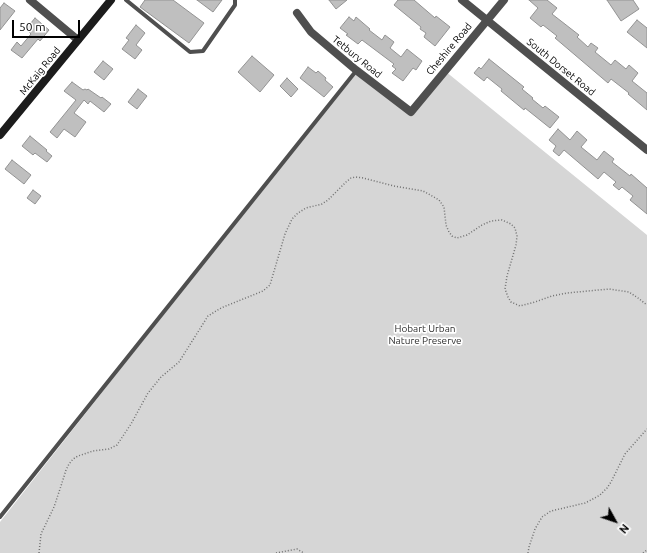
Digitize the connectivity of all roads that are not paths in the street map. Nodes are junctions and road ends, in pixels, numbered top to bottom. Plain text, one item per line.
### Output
1 (30, 0) edge
2 (111, 0) edge
3 (235, 0) edge
4 (462, 0) edge
5 (504, 0) edge
6 (129, 1) edge
7 (297, 13) dead end
8 (487, 20) junction
9 (78, 40) junction
10 (356, 70) junction
11 (411, 112) joint
12 (0, 135) edge
13 (647, 150) edge
14 (0, 517) edge

1 - 9 street
2 - 9 street, McKaig Road
3 - 6 lane
4 - 8 street, South Dorset Road
5 - 8 street, Cheshire Road
7 - 10 street, Tetbury Road
8 - 11 street, Cheshire Road
8 - 13 street, South Dorset Road
9 - 12 street, McKaig Road
10 - 11 street, Tetbury Road
10 - 14 lane

